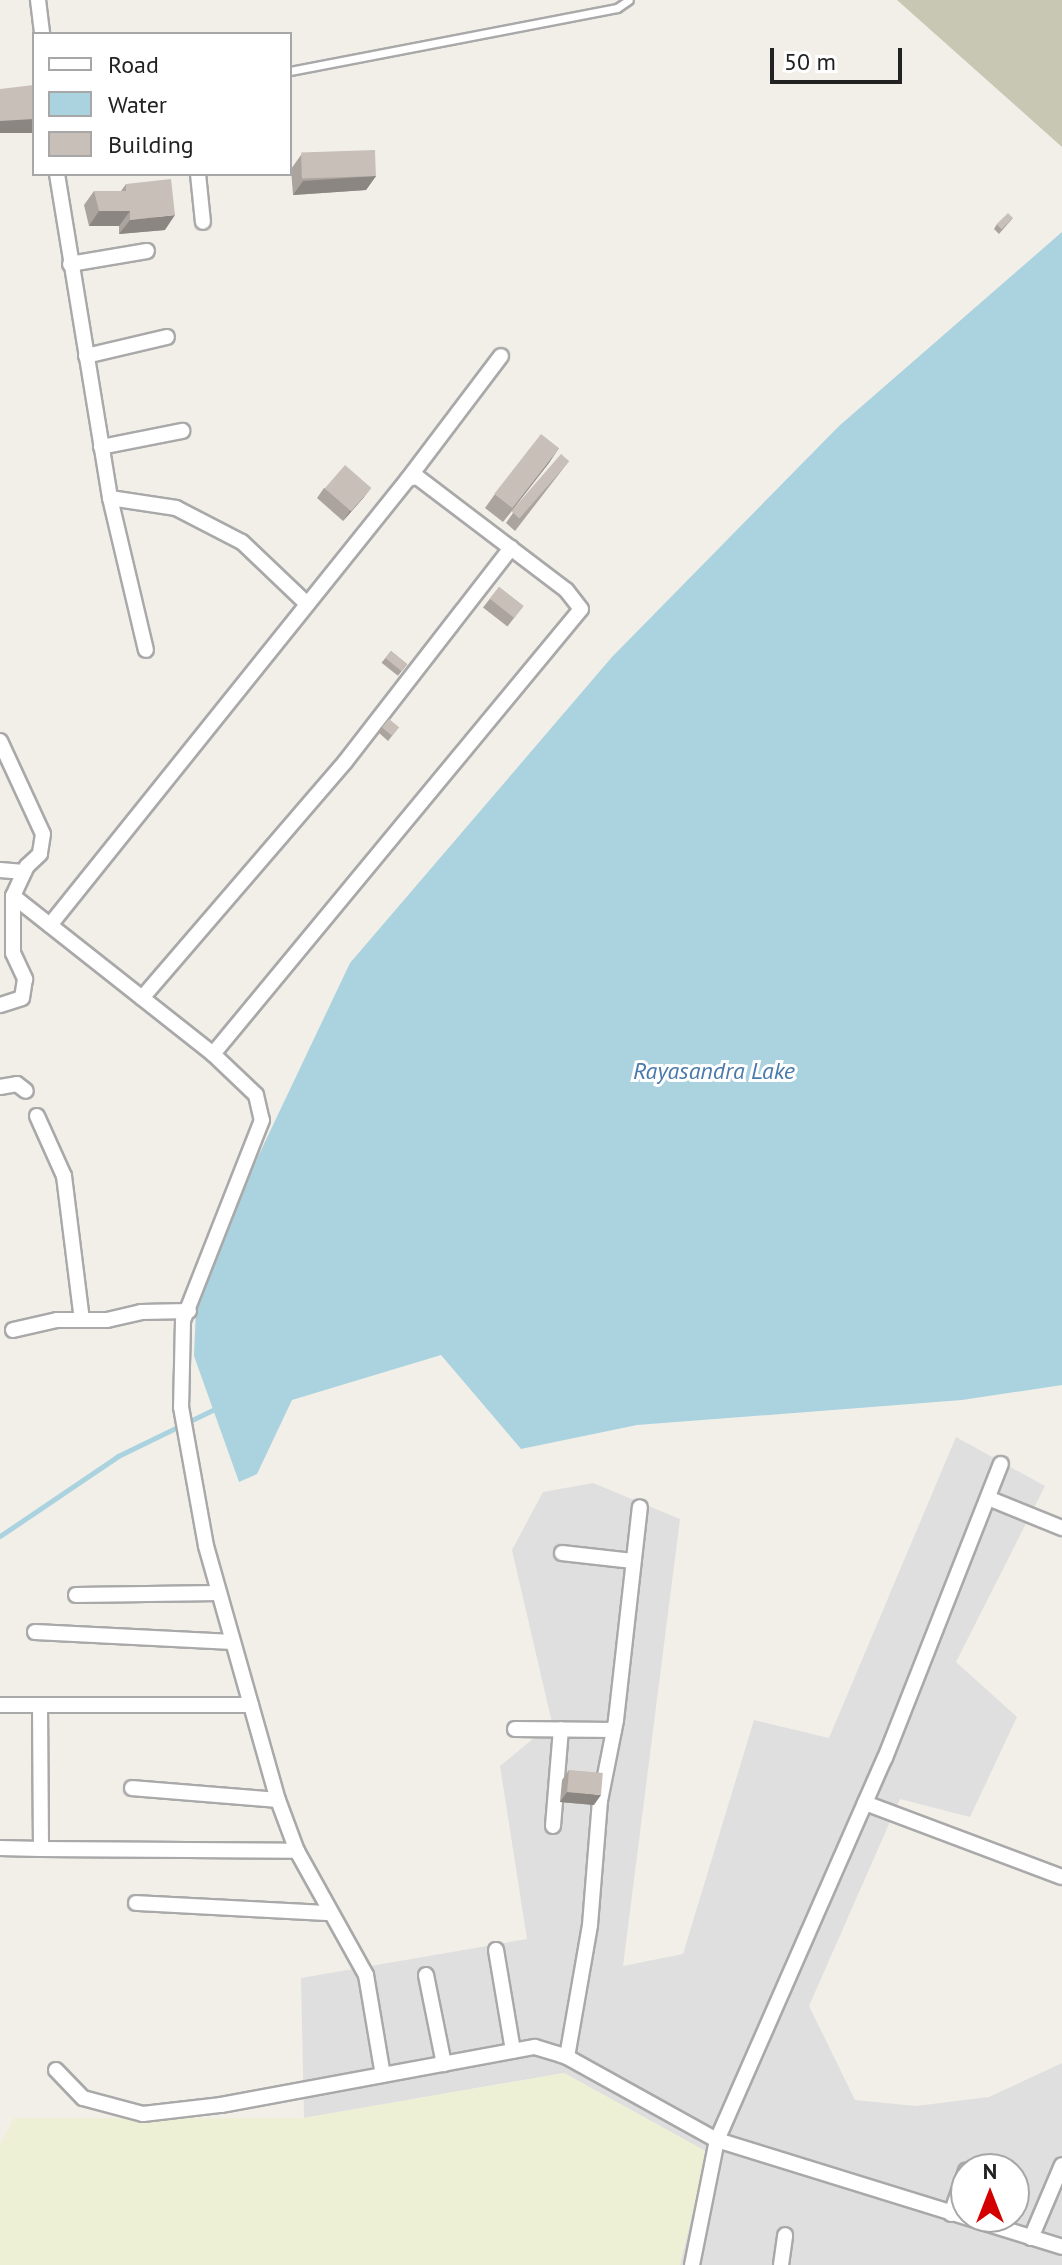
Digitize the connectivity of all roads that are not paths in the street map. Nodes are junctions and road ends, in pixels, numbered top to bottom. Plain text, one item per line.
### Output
1 (38, 0) edge
2 (629, 0) edge
3 (42, 32) edge
4 (292, 71) edge
5 (57, 176) edge
6 (198, 176) edge
7 (203, 222) dead end
8 (147, 251) dead end
9 (70, 264) junction
10 (167, 337) dead end
11 (86, 356) junction
12 (501, 356) dead end
13 (182, 431) dead end
14 (101, 447) junction
15 (408, 479) junction
16 (110, 498) junction
17 (511, 548) junction
18 (307, 604) junction
19 (146, 650) dead end
20 (0, 741) edge
21 (0, 870) edge
22 (24, 872) junction
23 (13, 896) junction
24 (6, 924) edge
25 (50, 925) junction
26 (142, 998) junction
27 (0, 1005) edge
28 (213, 1054) junction
29 (0, 1087) edge
30 (26, 1091) dead end
31 (37, 1116) dead end
32 (189, 1311) junction
33 (82, 1320) junction
34 (13, 1330) dead end
35 (1001, 1464) dead end
36 (988, 1498) junction
37 (640, 1507) dead end
38 (1062, 1528) edge
39 (562, 1553) dead end
40 (633, 1561) junction
41 (219, 1593) junction
42 (76, 1595) dead end
43 (35, 1632) dead end
44 (233, 1642) junction
45 (0, 1705) edge
46 (40, 1705) junction
47 (251, 1705) junction
48 (515, 1729) dead end
49 (561, 1729) junction
50 (614, 1730) junction
51 (132, 1788) dead end
52 (278, 1800) junction
53 (865, 1803) junction
54 (553, 1826) dead end
55 (0, 1848) edge
56 (41, 1849) junction
57 (297, 1851) junction
58 (1062, 1877) edge
59 (136, 1903) dead end
60 (329, 1913) junction
61 (496, 1950) dead end
62 (426, 1975) dead end
63 (513, 2051) junction
64 (567, 2057) junction
65 (444, 2064) junction
66 (56, 2070) dead end
67 (383, 2075) junction
68 (717, 2140) junction
69 (1062, 2165) edge
70 (950, 2214) edge
71 (1014, 2233) edge
72 (785, 2235) dead end
73 (1031, 2238) junction
74 (1062, 2247) edge
75 (692, 2265) edge
76 (781, 2265) edge

1 - 3 street
2 - 4 lane
5 - 9 street
6 - 7 street
8 - 9 street
9 - 11 street
10 - 11 street
11 - 14 street
12 - 15 street
13 - 14 street
14 - 16 street
15 - 17 street
15 - 18 street
16 - 18 street
16 - 19 street
17 - 26 street
17 - 28 street
18 - 25 street
20 - 22 street
21 - 22 street
22 - 23 street
23 - 24 street
23 - 25 street
24 - 27 street
25 - 26 street
26 - 28 street
28 - 32 street
29 - 30 street
31 - 33 street
32 - 33 street
32 - 41 street
33 - 34 street
35 - 36 street
36 - 38 street
36 - 53 street
37 - 40 street
39 - 40 street
40 - 50 street
41 - 42 street
41 - 44 street
43 - 44 street
44 - 47 street
45 - 46 street
46 - 47 street
46 - 56 street
47 - 52 street
48 - 49 street
49 - 50 street
49 - 54 street
50 - 64 street
51 - 52 street
52 - 57 street
53 - 58 street
53 - 68 street
55 - 56 street
56 - 57 street
57 - 60 street
59 - 60 street
60 - 67 street
61 - 63 street
62 - 65 street
63 - 64 street
63 - 65 street
64 - 68 street
65 - 67 street
66 - 67 street
68 - 70 street
68 - 75 street
69 - 73 street
71 - 73 street
72 - 76 street
73 - 74 street

